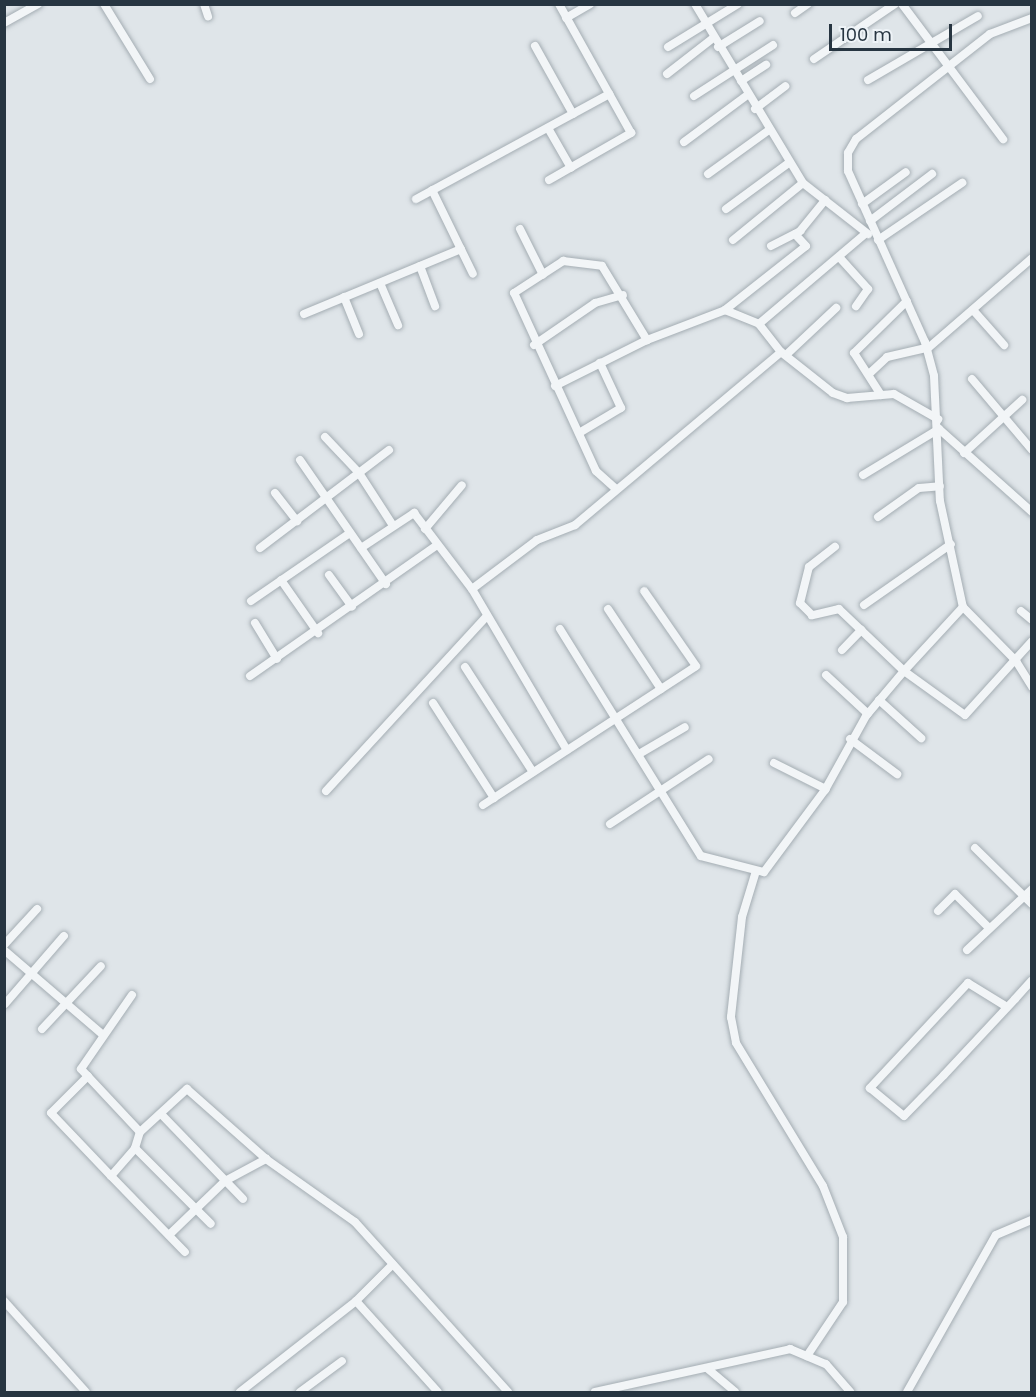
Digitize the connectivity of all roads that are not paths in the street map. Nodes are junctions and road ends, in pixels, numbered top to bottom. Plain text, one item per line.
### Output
1 (38, 4) edge
2 (104, 4) edge
3 (204, 4) edge
4 (559, 4) edge
5 (590, 4) edge
6 (695, 4) edge
7 (738, 4) edge
8 (808, 4) edge
9 (895, 4) edge
10 (902, 4) edge
11 (795, 13) dead end
12 (208, 16) dead end
13 (978, 16) dead end
14 (566, 18) junction
15 (1032, 18) edge
16 (760, 21) dead end
17 (4, 23) edge
18 (705, 24) junction
19 (713, 38) junction
20 (932, 43) junction
21 (773, 45) dead end
22 (535, 46) dead end
23 (668, 47) dead end
24 (718, 47) junction
25 (814, 59) dead end
26 (766, 65) dead end
27 (947, 65) junction
28 (731, 71) junction
29 (667, 74) dead end
30 (150, 80) dead end
31 (868, 80) dead end
32 (741, 81) junction
33 (785, 86) dead end
34 (609, 94) junction
35 (694, 96) dead end
36 (746, 96) junction
37 (755, 110) junction
38 (573, 114) junction
39 (548, 128) junction
40 (769, 130) junction
41 (1003, 139) dead end
42 (684, 142) dead end
43 (790, 162) junction
44 (571, 168) junction
45 (906, 172) dead end
46 (708, 174) dead end
47 (932, 174) dead end
48 (549, 180) dead end
49 (803, 183) junction
50 (962, 183) dead end
51 (432, 190) junction
52 (416, 200) dead end
53 (825, 200) junction
54 (862, 204) junction
55 (726, 209) dead end
56 (870, 221) junction
57 (520, 229) dead end
58 (795, 234) junction
59 (865, 234) junction
60 (877, 237) junction
61 (733, 240) dead end
62 (771, 246) dead end
63 (460, 249) junction
64 (840, 258) junction
65 (1032, 258) edge
66 (420, 266) junction
67 (473, 274) dead end
68 (543, 275) junction
69 (380, 283) junction
70 (623, 295) junction
71 (344, 297) junction
72 (907, 300) junction
73 (435, 306) dead end
74 (856, 306) dead end
75 (836, 308) dead end
76 (725, 310) junction
77 (973, 310) junction
78 (304, 314) dead end
79 (759, 324) junction
80 (398, 325) dead end
81 (359, 334) dead end
82 (647, 340) junction
83 (534, 345) junction
84 (1004, 345) dead end
85 (926, 349) junction
86 (784, 353) junction
87 (600, 363) junction
88 (870, 373) junction
89 (972, 379) dead end
90 (555, 386) junction
91 (881, 395) junction
92 (1022, 400) dead end
93 (1005, 417) junction
94 (938, 419) junction
95 (939, 429) junction
96 (579, 433) junction
97 (325, 437) dead end
98 (389, 450) dead end
99 (1032, 450) edge
100 (964, 453) junction
101 (300, 460) dead end
102 (359, 473) junction
103 (863, 475) dead end
104 (462, 485) dead end
105 (940, 486) junction
106 (616, 489) junction
107 (275, 493) dead end
108 (327, 499) junction
109 (1032, 512) edge
110 (878, 517) dead end
111 (297, 521) junction
112 (392, 524) junction
113 (425, 529) junction
114 (350, 532) junction
115 (951, 544) junction
116 (437, 545) junction
117 (835, 546) dead end
118 (260, 548) dead end
119 (361, 548) junction
120 (329, 575) dead end
121 (281, 580) junction
122 (386, 584) junction
123 (472, 589) junction
124 (644, 591) dead end
125 (251, 601) dead end
126 (864, 605) dead end
127 (352, 607) junction
128 (963, 608) junction
129 (608, 609) dead end
130 (1021, 610) dead end
131 (486, 617) junction
132 (1032, 620) edge
133 (255, 623) dead end
134 (560, 629) dead end
135 (861, 630) junction
136 (318, 633) junction
137 (1032, 641) edge
138 (842, 650) dead end
139 (277, 659) junction
140 (1016, 661) junction
141 (465, 667) dead end
142 (904, 671) junction
143 (826, 675) dead end
144 (250, 676) dead end
145 (1032, 687) edge
146 (661, 689) junction
147 (879, 700) junction
148 (433, 703) dead end
149 (868, 714) junction
150 (617, 718) junction
151 (685, 727) dead end
152 (850, 738) junction
153 (921, 738) dead end
154 (567, 750) junction
155 (639, 754) junction
156 (709, 759) dead end
157 (774, 763) dead end
158 (533, 772) junction
159 (897, 774) dead end
160 (826, 789) junction
161 (326, 791) dead end
162 (661, 791) junction
163 (494, 798) junction
164 (483, 805) dead end
165 (610, 824) dead end
166 (975, 848) dead end
167 (756, 871) junction
168 (1032, 889) edge
169 (1023, 896) junction
170 (1032, 904) edge
171 (37, 909) dead end
172 (938, 912) dead end
173 (989, 928) junction
174 (64, 936) dead end
175 (4, 945) edge
176 (4, 950) edge
177 (967, 950) dead end
178 (101, 966) dead end
179 (32, 973) junction
180 (1032, 980) edge
181 (132, 995) dead end
182 (66, 1003) junction
183 (5, 1004) edge
184 (1007, 1007) junction
185 (42, 1029) dead end
186 (102, 1034) junction
187 (88, 1076) junction
188 (161, 1114) junction
189 (140, 1132) junction
190 (135, 1148) junction
191 (266, 1159) junction
192 (111, 1176) junction
193 (225, 1181) junction
194 (243, 1199) dead end
195 (196, 1209) junction
196 (1032, 1220) edge
197 (211, 1224) dead end
198 (169, 1235) junction
199 (185, 1252) dead end
200 (393, 1264) junction
201 (4, 1301) edge
202 (356, 1301) junction
203 (807, 1356) junction
204 (342, 1361) dead end
205 (708, 1369) junction
206 (647, 1384) junction
207 (86, 1392) edge
208 (240, 1392) edge
209 (300, 1392) edge
210 (438, 1392) edge
211 (508, 1392) edge
212 (595, 1392) edge
213 (653, 1392) edge
214 (735, 1392) edge
215 (850, 1392) edge
216 (907, 1392) edge

1 - 17 street
2 - 30 street
3 - 12 street
4 - 14 street
5 - 14 street
6 - 18 street
7 - 18 street
8 - 11 street
9 - 25 street
10 - 20 street
13 - 20 street
14 - 34 street
15 - 27 street
16 - 24 street
18 - 19 street
18 - 23 street
19 - 24 street
19 - 29 street
20 - 27 street
20 - 31 street
21 - 28 street
22 - 38 street
24 - 28 street
26 - 32 street
27 - 41 street
27 - 54 street
28 - 32 street
28 - 35 street
32 - 36 street
33 - 37 street
34 - 38 street
34 - 44 street
36 - 37 street
36 - 42 street
37 - 40 street
38 - 39 street
39 - 44 street
39 - 51 street
40 - 43 street
40 - 46 street
43 - 49 street
43 - 55 street
44 - 48 street
45 - 54 street
47 - 56 street
49 - 53 street
49 - 61 street
50 - 60 street
51 - 52 street
51 - 63 street
53 - 58 street
53 - 59 street
54 - 56 street
56 - 60 street
57 - 68 street
58 - 62 street
58 - 76 street
59 - 60 street
59 - 64 street
60 - 72 street
63 - 66 street
63 - 67 street
64 - 74 street
64 - 79 street
65 - 77 street
66 - 69 street
66 - 73 street
68 - 70 street
68 - 83 street
69 - 71 street
69 - 80 street
70 - 82 street
70 - 83 street
71 - 78 street
71 - 81 street
72 - 85 street
72 - 88 street
75 - 86 street
76 - 79 street
76 - 82 street
77 - 84 street
77 - 85 street
79 - 86 street
82 - 87 street
83 - 90 street
85 - 88 street
85 - 94 street
86 - 91 street
86 - 106 street
87 - 90 street
87 - 96 street
88 - 91 street
89 - 93 street
90 - 96 street
91 - 94 street
92 - 93 street
93 - 99 street
93 - 100 street
94 - 95 street
95 - 100 street
95 - 103 street
95 - 105 street
96 - 106 street
97 - 102 street
98 - 102 street
100 - 109 street
101 - 108 street
102 - 108 street
102 - 112 street
104 - 113 street
105 - 110 street
105 - 115 street
106 - 123 street
107 - 111 street
108 - 111 street
108 - 114 street
111 - 118 street
112 - 113 street
112 - 119 street
113 - 116 street
114 - 119 street
114 - 121 street
115 - 126 street
115 - 128 street
116 - 122 street
116 - 123 street
117 - 135 street
119 - 122 street
120 - 127 street
121 - 125 street
121 - 136 street
122 - 127 street
123 - 131 street
124 - 146 street
127 - 136 street
128 - 140 street
128 - 142 street
129 - 146 street
130 - 132 street
131 - 154 street
131 - 161 street
133 - 139 street
134 - 150 street
135 - 138 street
135 - 142 street
136 - 139 street
137 - 140 street
139 - 144 street
140 - 142 street
140 - 145 street
141 - 158 street
142 - 147 street
143 - 149 street
146 - 150 street
147 - 149 street
147 - 153 street
148 - 163 street
149 - 152 street
150 - 154 street
150 - 155 street
151 - 155 street
152 - 159 street
152 - 160 street
154 - 158 street
155 - 162 street
156 - 162 street
157 - 160 street
158 - 163 street
160 - 167 street
162 - 165 street
162 - 167 street
163 - 164 street
166 - 169 street
167 - 203 street
168 - 169 street
169 - 170 street
169 - 173 street
171 - 175 street
172 - 173 street
173 - 177 street
174 - 179 street
176 - 179 street
178 - 182 street
179 - 182 street
179 - 183 street
180 - 184 street
181 - 186 street
182 - 185 street
182 - 186 street
184 - 184 street
186 - 187 street
187 - 189 street
187 - 192 street
188 - 189 street
188 - 191 street
188 - 193 street
189 - 190 street
190 - 192 street
190 - 195 street
191 - 193 street
191 - 200 street
192 - 198 street
193 - 194 street
193 - 195 street
195 - 197 street
195 - 198 street
196 - 216 street
198 - 199 street
200 - 202 street
200 - 211 street
201 - 207 street
202 - 208 street
202 - 210 street
203 - 205 street
203 - 215 street
204 - 209 street
205 - 206 street
205 - 214 street
206 - 212 street
206 - 213 street

